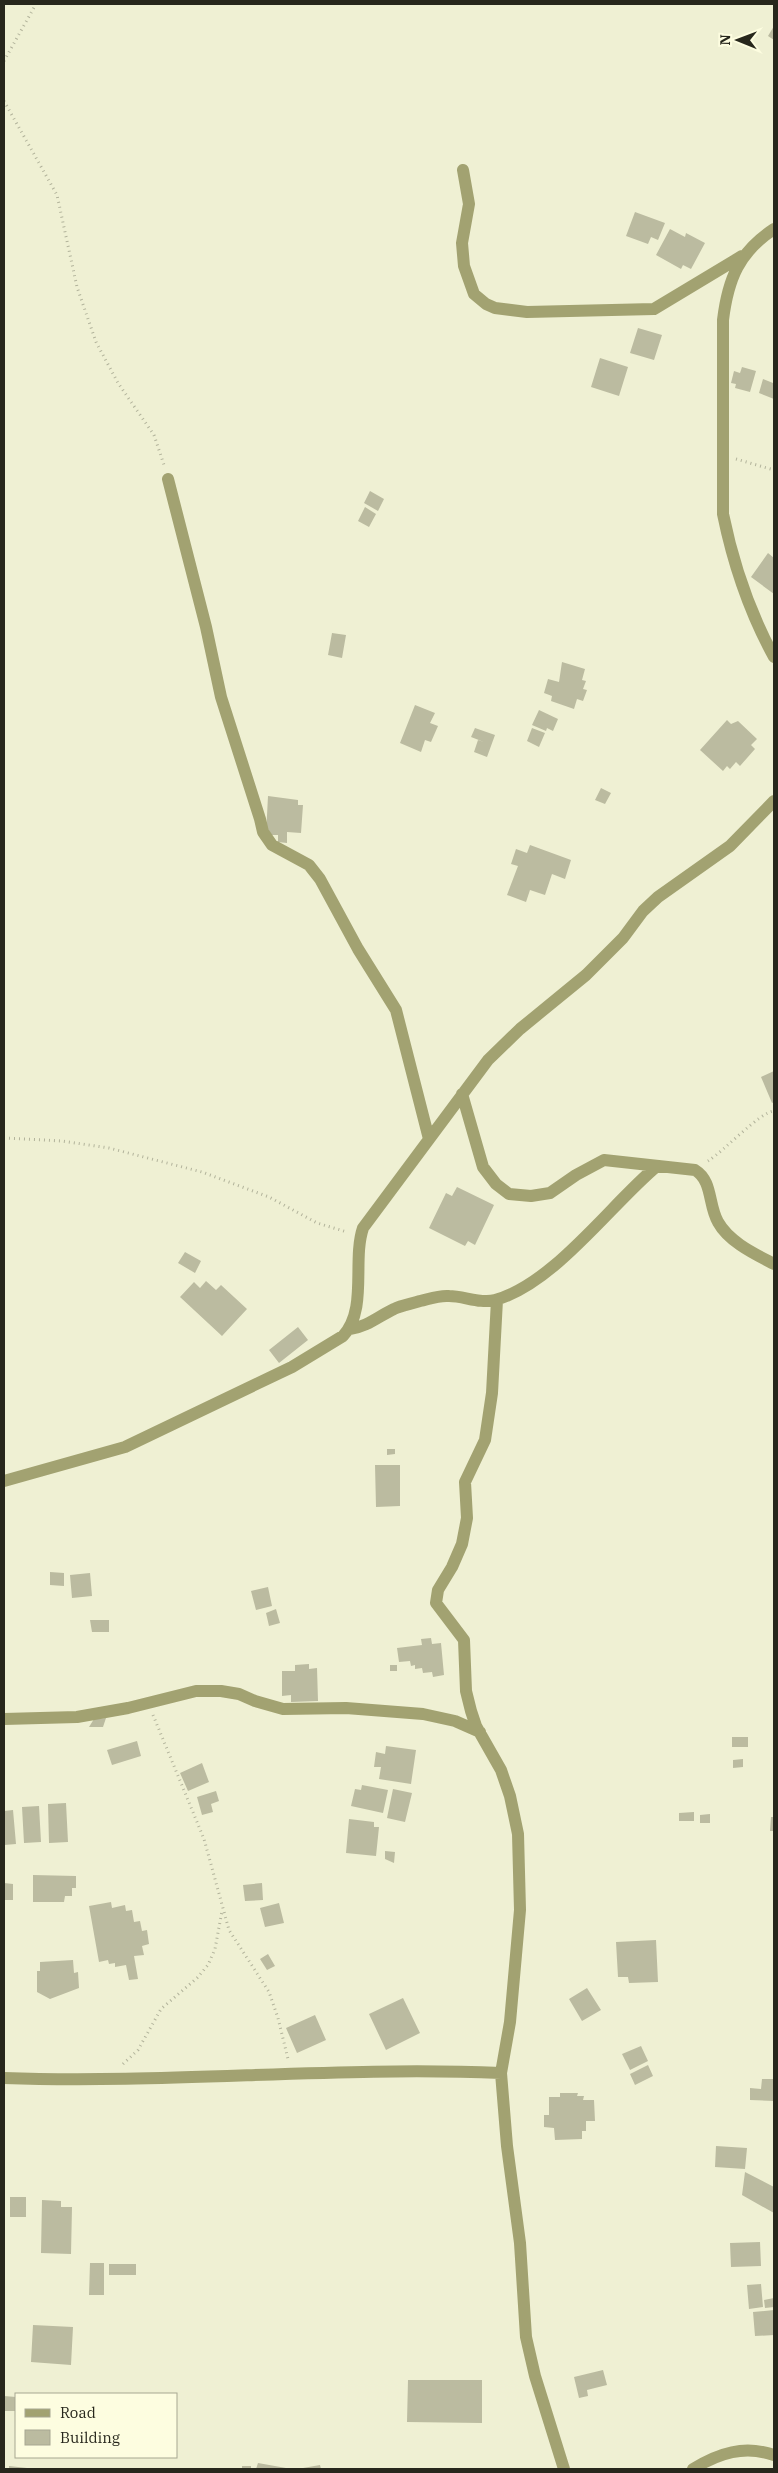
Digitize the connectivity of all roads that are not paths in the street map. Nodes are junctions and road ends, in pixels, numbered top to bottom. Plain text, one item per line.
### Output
1 (463, 170) dead end
2 (774, 229) edge
3 (744, 255) junction
4 (168, 478) road end
5 (774, 657) edge
6 (774, 801) edge
7 (462, 1094) junction
8 (429, 1139) junction
9 (657, 1166) junction
10 (774, 1264) edge
11 (497, 1300) junction
12 (350, 1329) junction
13 (4, 1481) edge
14 (4, 1719) edge
15 (480, 1732) junction
16 (4, 2069) edge
17 (501, 2073) junction
18 (4, 2079) edge
19 (774, 2455) edge
20 (564, 2469) edge
21 (693, 2469) edge

1 - 3 street
2 - 3 street
3 - 5 street
4 - 8 street
6 - 7 street
7 - 8 street
7 - 9 street
8 - 12 street
9 - 10 street
9 - 11 street
11 - 12 street
11 - 15 street
12 - 13 street
14 - 15 street
15 - 17 street
16 - 18 street
17 - 18 street
17 - 20 street
19 - 21 street

